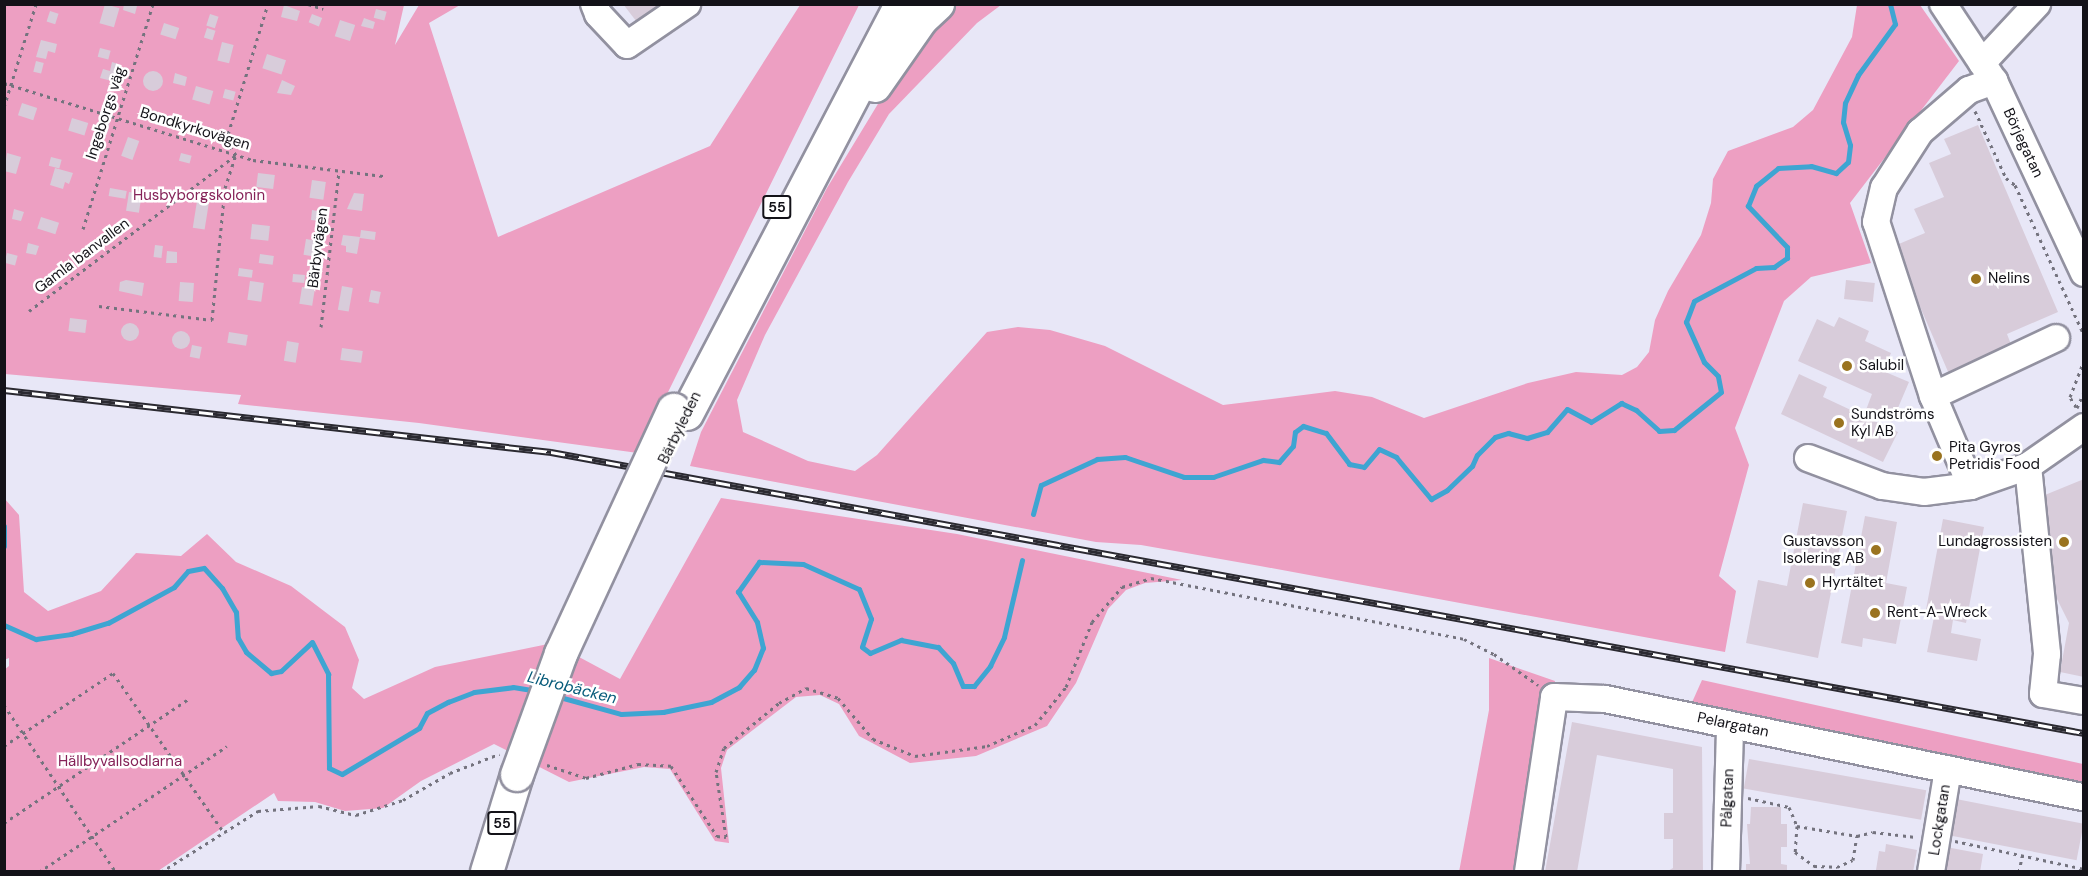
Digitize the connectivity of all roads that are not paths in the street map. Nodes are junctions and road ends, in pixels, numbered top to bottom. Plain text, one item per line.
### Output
1 (594, 4) edge
2 (687, 4) edge
3 (882, 4) edge
4 (901, 4) edge
5 (938, 4) edge
6 (2037, 4) edge
7 (1946, 9) edge
8 (1988, 72) junction
9 (825, 148) junction
10 (2084, 273) edge
11 (2056, 338) dead end
12 (1933, 396) junction
13 (680, 412) junction
14 (2079, 416) edge
15 (2072, 443) edge
16 (1808, 458) dead end
17 (2028, 466) junction
18 (1971, 486) junction
19 (2084, 701) edge
20 (1730, 725) junction
21 (529, 768) junction
22 (1948, 769) junction
23 (2084, 797) edge
24 (487, 872) edge
25 (505, 872) edge
26 (1528, 872) edge
27 (1726, 872) edge
28 (1931, 872) edge

1 - 2 street
3 - 13 main road, Bärbyleden / 55
4 - 9 main road, Bärbyleden / 55
5 - 9 main road
6 - 8 street
7 - 8 street, Börjegatan
8 - 10 street, Börjegatan
8 - 12 street
9 - 13 main road, Bärbyleden / 55
11 - 12 street
12 - 18 street
13 - 21 main road, Bärbyleden / 55
14 - 15 street
15 - 17 street
16 - 18 street
17 - 18 street
17 - 19 street
20 - 22 street, Pelargatan
20 - 26 street, Pelargatan
20 - 27 street, Pålgatan
21 - 24 main road, Bärbyleden / 55
21 - 25 main road, Bärbyleden / 55
22 - 23 street, Pelargatan
22 - 28 street, Lockgatan

